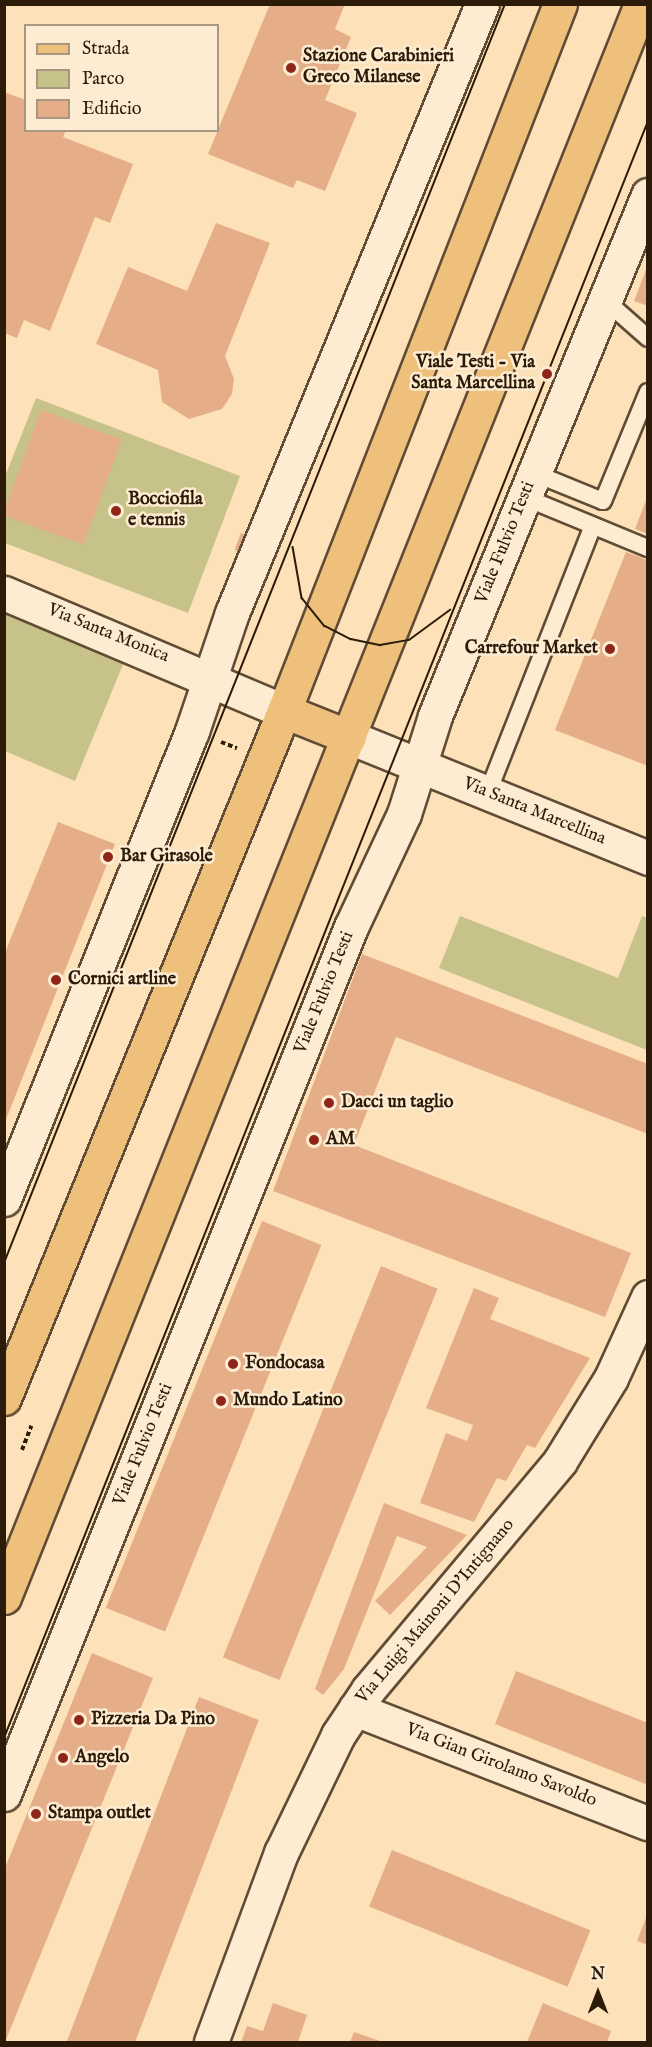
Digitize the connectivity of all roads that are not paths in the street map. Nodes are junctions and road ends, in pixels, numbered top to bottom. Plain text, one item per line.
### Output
1 (482, 4) edge
2 (560, 4) edge
3 (640, 4) edge
4 (648, 195) edge
5 (605, 300) junction
6 (648, 338) edge
7 (648, 392) edge
8 (529, 485) junction
9 (593, 526) junction
10 (648, 548) edge
11 (4, 593) edge
12 (210, 680) junction
13 (284, 711) junction
14 (348, 737) junction
15 (421, 766) junction
16 (488, 792) junction
17 (648, 858) edge
18 (4, 1199) edge
19 (648, 1297) edge
20 (4, 1398) edge
21 (4, 1597) edge
22 (355, 1708) junction
23 (4, 1794) edge
24 (648, 1823) edge
25 (211, 2043) edge

1 - 12 street
2 - 13 main road
3 - 14 main road
4 - 5 street, Viale Fulvio Testi
5 - 6 lane
5 - 8 street, Viale Fulvio Testi
7 - 8 lane
8 - 9 lane
8 - 15 street, Viale Fulvio Testi
9 - 10 lane
9 - 16 lane
11 - 12 street, Via Santa Monica
12 - 13 street, Via Santa Monica
12 - 18 street
13 - 14 main road
13 - 20 main road
14 - 15 street, Via Santa Marcellina
14 - 21 main road
15 - 16 street, Via Santa Marcellina
15 - 23 street, Viale Fulvio Testi
16 - 17 street, Via Santa Marcellina
19 - 22 street, Via Luigi Mainoni D'Intignano
22 - 24 street, Via Gian Girolamo Savoldo
22 - 25 street, Via Luigi Mainoni D'Intignano

